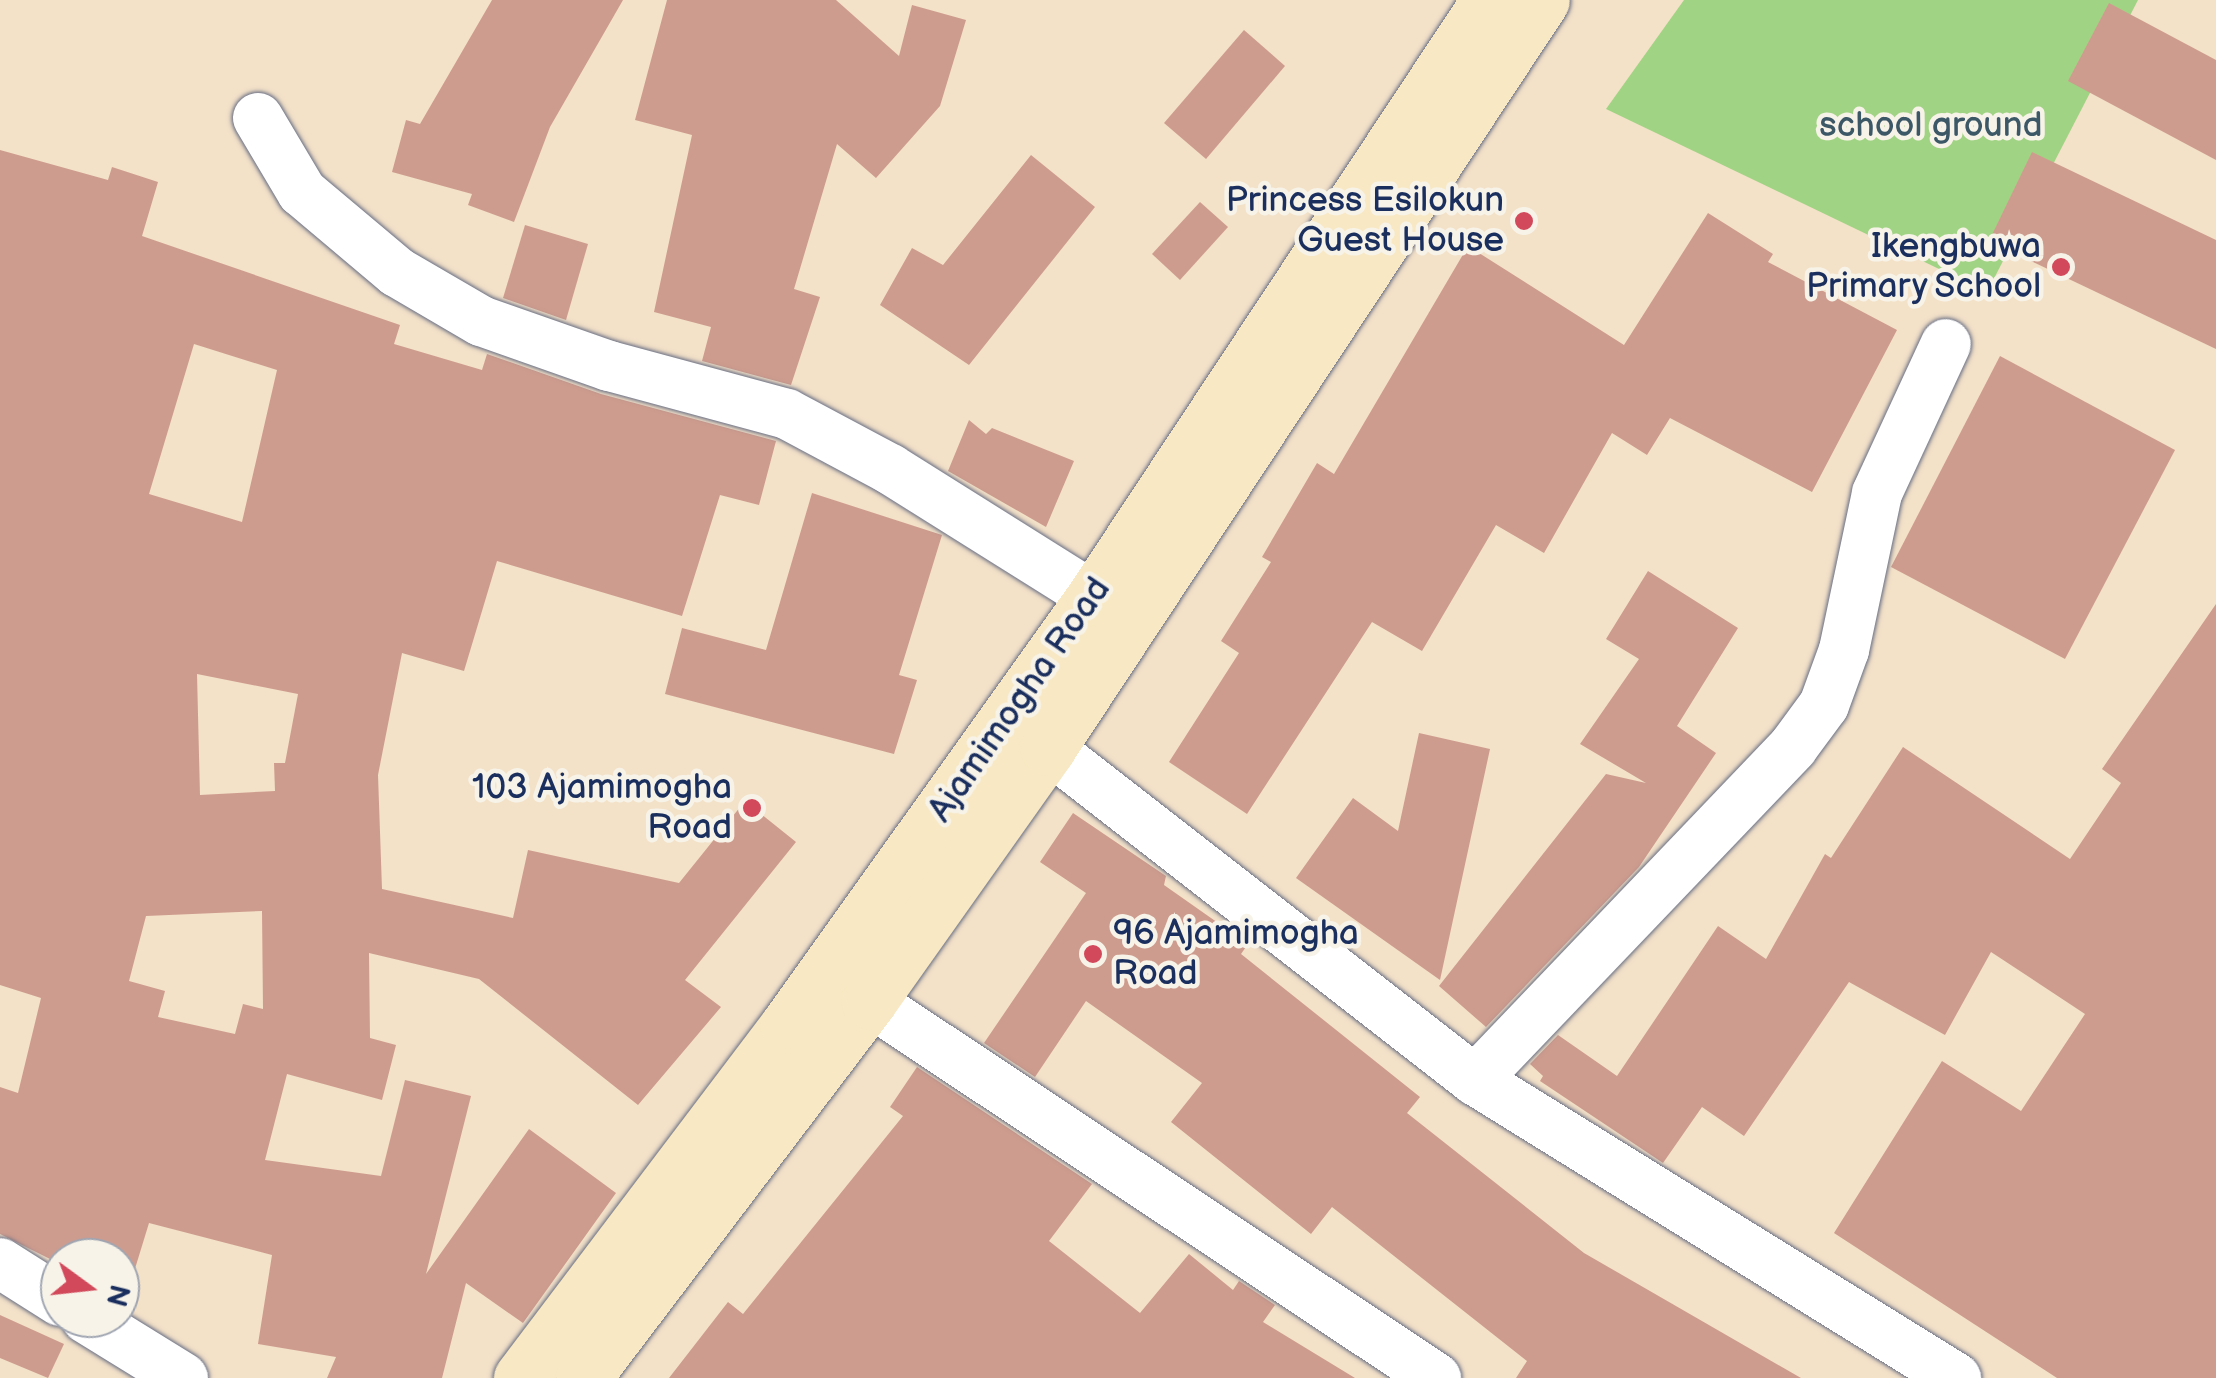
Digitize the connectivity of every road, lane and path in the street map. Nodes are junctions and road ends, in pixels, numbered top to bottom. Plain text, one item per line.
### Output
1 (1488, 0) edge
2 (1542, 0) edge
3 (258, 118) dead end
4 (1946, 344) dead end
5 (1094, 598) junction
6 (1048, 748) junction
7 (869, 1001) junction
8 (1475, 1080) junction
9 (0, 1263) edge
10 (40, 1288) edge
11 (119, 1338) edge
12 (184, 1378) edge
13 (521, 1378) edge
14 (583, 1378) edge
15 (1436, 1378) edge
16 (1956, 1378) edge

1 - 5 main road, Ajamimogha Road
2 - 6 main road, Ajamimogha Road
3 - 5 street
4 - 8 street
5 - 13 main road, Ajamimogha Road
6 - 7 main road, Ajamimogha Road
6 - 8 street
7 - 14 main road, Ajamimogha Road
7 - 15 street
8 - 16 street
9 - 10 street
11 - 12 street

